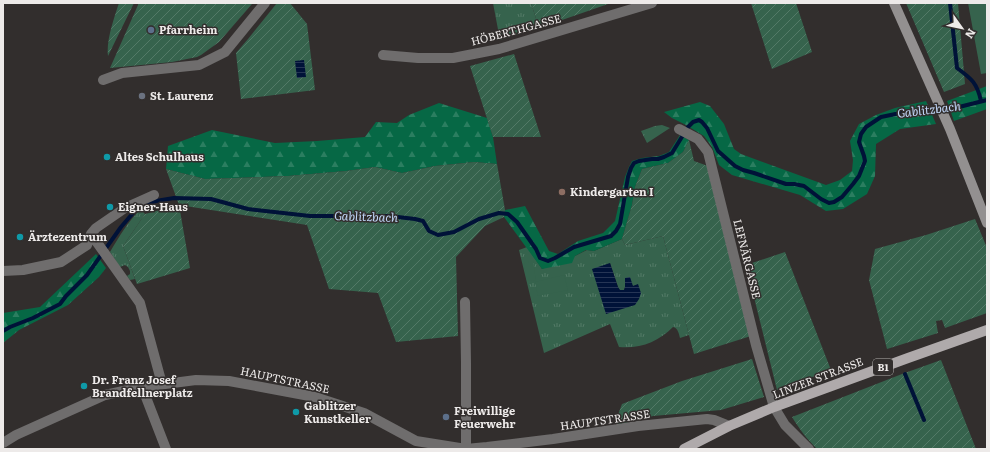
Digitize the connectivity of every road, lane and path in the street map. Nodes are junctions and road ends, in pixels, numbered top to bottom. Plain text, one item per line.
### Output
1 (265, 3) edge
2 (652, 3) edge
3 (894, 3) edge
4 (383, 55) dead end
5 (103, 80) dead end
6 (680, 129) dead end
7 (154, 195) dead end
8 (987, 223) edge
9 (93, 238) junction
10 (3, 271) edge
11 (466, 302) dead end
12 (987, 330) edge
13 (162, 384) junction
14 (142, 387) junction
15 (774, 407) junction
16 (729, 426) junction
17 (3, 443) edge
18 (166, 449) edge
19 (466, 449) edge
20 (684, 449) edge
21 (809, 449) edge

1 - 5 street
2 - 4 street, HÖBERTHGASSE
3 - 8 street
6 - 15 street, LEFNÄRGASSE
7 - 9 street
9 - 10 street
9 - 13 street
11 - 19 street
12 - 15 main road, LINZER STRASSE / B1
13 - 14 street, HAUPTSTRASSE
13 - 19 street, HAUPTSTRASSE
14 - 17 street, HAUPTSTRASSE
14 - 18 street
15 - 16 main road, LINZER STRASSE / B1
15 - 21 street, LEFNÄRGASSE
16 - 19 street, HAUPTSTRASSE
16 - 20 main road, LINZER STRASSE / B1

